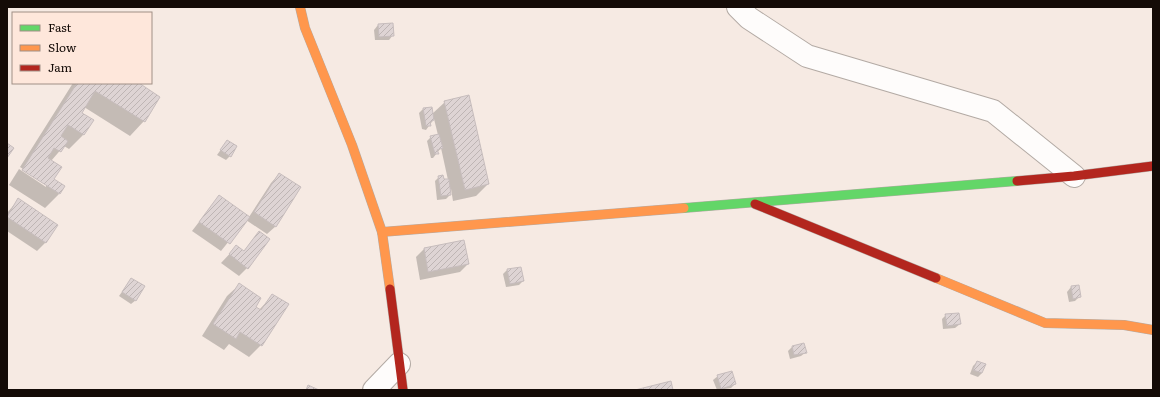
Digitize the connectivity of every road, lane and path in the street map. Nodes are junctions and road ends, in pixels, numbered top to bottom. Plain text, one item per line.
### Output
1 (300, 7) edge
2 (738, 7) edge
3 (1153, 166) edge
4 (1074, 176) junction
5 (750, 202) junction
6 (382, 232) junction
7 (1153, 330) edge
8 (399, 364) junction
9 (374, 390) edge
10 (403, 390) edge

1 - 6 street
2 - 4 street
3 - 4 street
4 - 5 street
5 - 6 street
5 - 7 street
6 - 8 street
8 - 9 street
8 - 10 street

